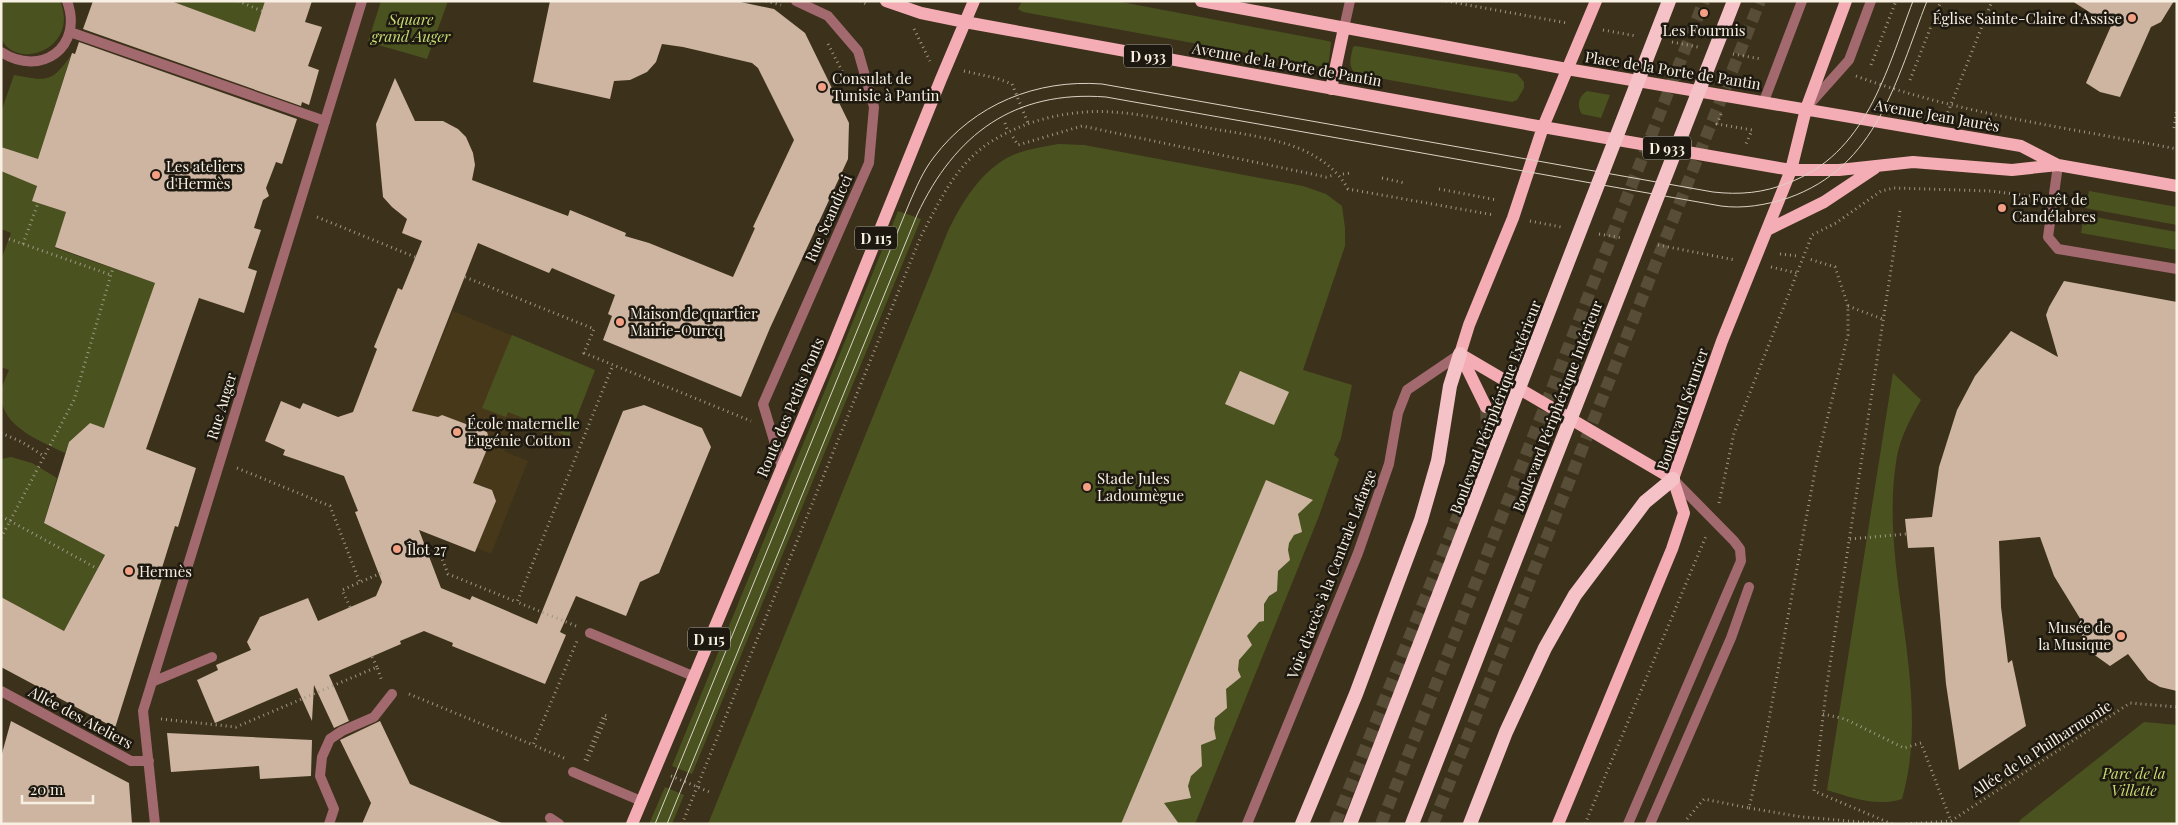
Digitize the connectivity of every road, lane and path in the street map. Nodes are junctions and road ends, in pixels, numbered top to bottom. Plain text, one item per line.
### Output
1 (67, 1) edge
2 (238, 1) edge
3 (362, 1) edge
4 (766, 1) edge
5 (796, 1) edge
6 (886, 1) edge
7 (974, 1) edge
8 (1200, 1) edge
9 (1350, 1) edge
10 (1446, 1) edge
11 (1596, 1) edge
12 (1669, 1) edge
13 (1734, 1) edge
14 (1802, 1) edge
15 (1846, 1) edge
16 (1872, 1) edge
17 (1896, 1) edge
18 (1941, 1) edge
19 (1992, 1) edge
20 (783, 6) dead end
21 (262, 11) dead end
22 (965, 22) junction
23 (1566, 23) dead end
24 (1344, 28) junction
25 (1606, 30) dead end
26 (913, 31) dead end
27 (70, 32) junction
28 (824, 37) dead end
29 (1643, 37) dead end
30 (1670, 42) dead end
31 (1707, 49) dead end
32 (1, 52) edge
33 (1726, 52) dead end
34 (1766, 60) dead end
35 (1871, 65) dead end
36 (945, 67) junction
37 (1567, 69) junction
38 (1852, 75) dead end
39 (1910, 80) dead end
40 (851, 89) dead end
41 (1331, 89) junction
42 (1764, 102) junction
43 (1951, 105) junction
44 (1806, 109) junction
45 (2177, 109) edge
46 (1721, 113) dead end
47 (325, 121) junction
48 (1004, 123) dead end
49 (1028, 123) junction
50 (1543, 127) junction
51 (2174, 128) dead end
52 (1008, 129) dead end
53 (1013, 137) dead end
54 (1746, 144) dead end
55 (2177, 149) edge
56 (1882, 165) junction
57 (2058, 166) junction
58 (1791, 170) junction
59 (1351, 172) dead end
60 (1343, 174) dead end
61 (1334, 175) dead end
62 (1382, 178) dead end
63 (1405, 183) dead end
64 (2177, 186) edge
65 (1439, 189) dead end
66 (2043, 198) dead end
67 (1497, 200) dead end
68 (38, 203) dead end
69 (1900, 211) dead end
70 (1491, 214) dead end
71 (317, 217) dead end
72 (1767, 230) junction
73 (9, 239) dead end
74 (23, 244) junction
75 (1780, 254) dead end
76 (1798, 256) dead end
77 (415, 257) dead end
78 (1809, 259) dead end
79 (112, 268) dead end
80 (1774, 268) dead end
81 (2177, 269) edge
82 (1797, 273) junction
83 (110, 275) junction
84 (465, 277) dead end
85 (1848, 306) junction
86 (1885, 320) junction
87 (1460, 354) junction
88 (613, 365) junction
89 (1486, 407) tunnel mouth
90 (756, 424) dead end
91 (1, 433) edge
92 (44, 456) junction
93 (237, 468) dead end
94 (782, 468) junction
95 (1673, 479) junction
96 (1722, 494) dead end
97 (1, 517) edge
98 (10, 521) junction
99 (1906, 534) dead end
100 (1, 538) edge
101 (1704, 540) dead end
102 (1850, 540) junction
103 (429, 555) dead end
104 (98, 569) dead end
105 (381, 573) dead end
106 (360, 583) junction
107 (1749, 588) dead end
108 (517, 602) junction
109 (350, 608) dead end
110 (586, 631) joint
111 (579, 637) dead end
112 (212, 657) dead end
113 (372, 657) dead end
114 (377, 667) junction
115 (693, 676) junction
116 (152, 682) junction
117 (1, 691) edge
118 (390, 697) junction
119 (2177, 707) edge
120 (1823, 714) junction
121 (160, 719) dead end
122 (533, 745) junction
123 (566, 759) dead end
124 (148, 761) junction
125 (579, 771) junction
126 (668, 775) dead end
127 (698, 787) junction
128 (712, 793) dead end
129 (641, 801) junction
130 (1749, 808) junction
131 (550, 818) dead end
132 (1950, 821) junction
133 (155, 824) edge
134 (329, 824) edge
135 (559, 824) edge
136 (632, 824) edge
137 (682, 824) edge
138 (1247, 824) edge
139 (1302, 824) edge
140 (1350, 824) edge
141 (1412, 824) edge
142 (1470, 824) edge
143 (1558, 824) edge
144 (1585, 824) edge
145 (1628, 824) edge
146 (1650, 824) edge
147 (1687, 824) edge
148 (1885, 824) edge
149 (1892, 824) edge
150 (1906, 824) edge

1 - 27 street
2 - 21 path
3 - 47 street, Rue Auger
4 - 20 path
5 - 94 street, Rue Scandicci
6 - 22 main road, D 933
7 - 22 main road, Route des Petits Ponts / D 115
8 - 24 main road
9 - 24 street
10 - 23 path
11 - 37 main road
12 - 140 highway, Boulevard Périphérique Extérieur, bridge
13 - 141 highway, Boulevard Périphérique Intérieur, bridge
14 - 42 street
15 - 44 main road, Boulevard Sérurier
16 - 44 street
17 - 35 path
18 - 39 path
19 - 43 path
22 - 36 main road, Route des Petits Ponts / D 115
22 - 41 main road, Avenue de la Porte de Pantin / D 933
24 - 37 main road
24 - 41 main road
25 - 29 path, Place de la Porte de Pantin
26 - 36 path
27 - 32 street
27 - 47 street
28 - 40 path
30 - 31 path, Place de la Porte de Pantin
33 - 34 path, Place de la Porte de Pantin
36 - 49 path
36 - 94 main road, Route des Petits Ponts / D 115
37 - 42 main road, Place de la Porte de Pantin
37 - 50 main road, Place de la Porte de Pantin
38 - 43 path
41 - 50 main road, Avenue de la Porte de Pantin / D 933
42 - 44 main road, Place de la Porte de Pantin
43 - 55 path, Avenue Jean Jaurès
44 - 57 main road, Avenue Jean Jaurès
44 - 58 main road, Boulevard Sérurier
45 - 51 path
46 - 54 path
47 - 116 street, Rue Auger
48 - 52 path
49 - 70 path
49 - 127 path
50 - 58 main road, D 933
50 - 87 main road, Place de la Porte de Pantin
53 - 61 path
56 - 57 main road, Avenue Jean Jaurès
56 - 58 main road
56 - 72 main road
57 - 64 main road, Avenue Jean Jaurès
57 - 81 street
58 - 72 main road, Boulevard Sérurier
59 - 60 path
62 - 63 path
65 - 67 path
66 - 82 path
68 - 74 path
69 - 86 path
71 - 77 path
72 - 95 main road, Boulevard Sérurier
73 - 74 path
74 - 83 path
75 - 76 path
78 - 85 path
79 - 83 path
80 - 82 path
82 - 96 path
83 - 92 path
84 - 88 path
85 - 86 path
85 - 130 path
86 - 102 path
87 - 89 main road
87 - 95 main road
87 - 138 street, Voie d'accès à la Centrale Lafarge
87 - 139 highway
88 - 90 path
88 - 108 path
91 - 92 path
92 - 98 path
93 - 106 path
94 - 115 main road, Route des Petits Ponts / D 115
95 - 142 highway
95 - 143 main road, Boulevard Sérurier
95 - 145 street
97 - 98 path
98 - 100 path
98 - 104 path
99 - 102 path
101 - 144 path
102 - 120 path
103 - 108 path
105 - 106 path
106 - 109 path
107 - 146 street
108 - 110 path
110 - 115 street
111 - 122 path
112 - 116 street
113 - 114 path
114 - 118 path
114 - 121 path
115 - 129 main road, Route des Petits Ponts / D 115
116 - 124 street, Rue Auger
117 - 124 street, Allée des Ateliers
118 - 122 path
118 - 134 street
119 - 132 path, Allée de la Philharmonie
120 - 132 path
120 - 149 path
122 - 123 path
124 - 133 street, Rue Auger
125 - 125 path
125 - 129 street
126 - 127 path
127 - 128 path
127 - 137 path
129 - 136 main road, Route des Petits Ponts / D 115
130 - 147 path
130 - 148 path
131 - 135 street
132 - 150 path

